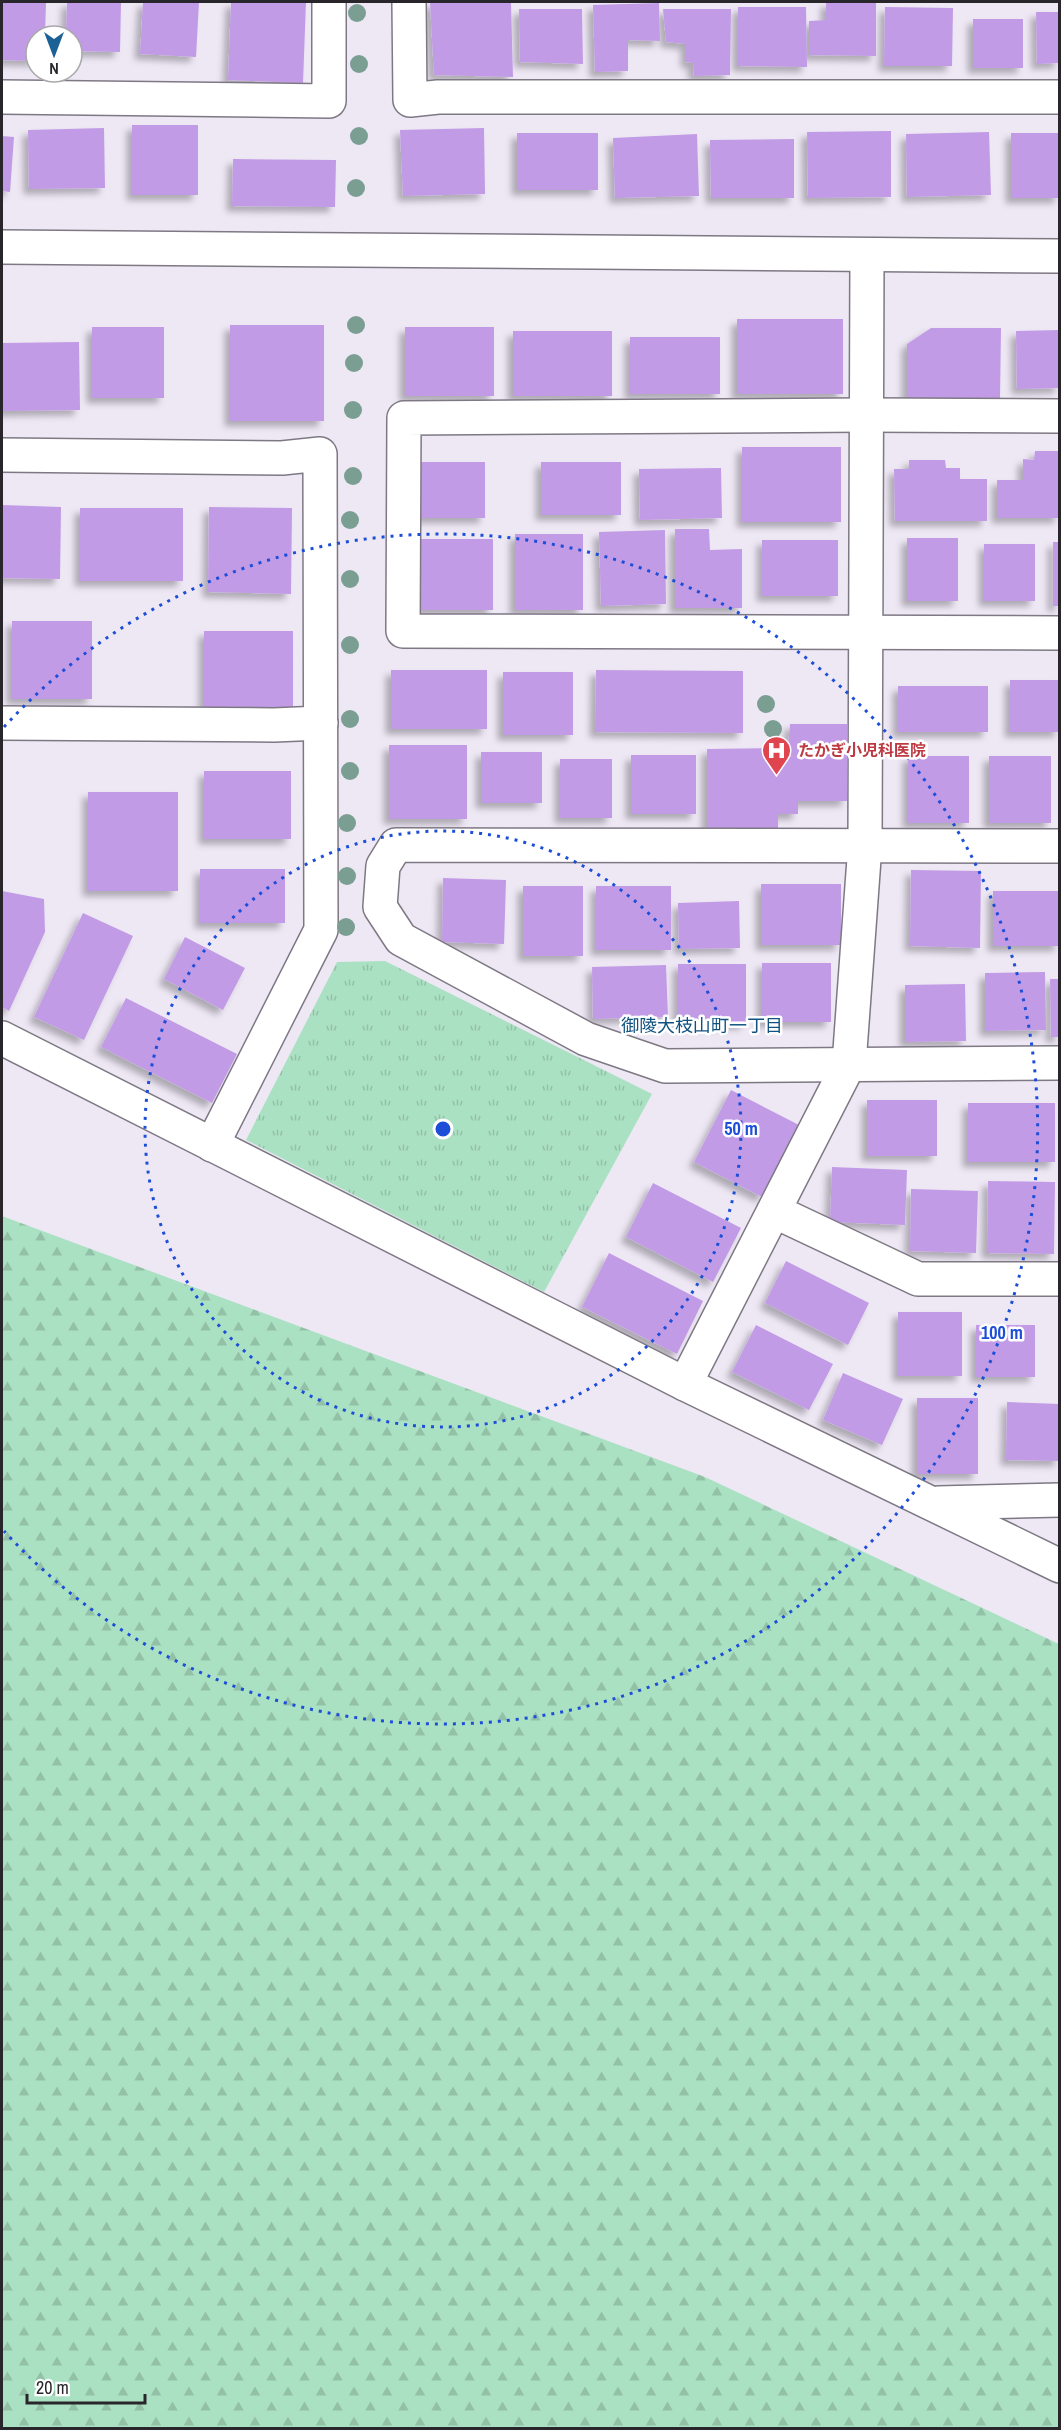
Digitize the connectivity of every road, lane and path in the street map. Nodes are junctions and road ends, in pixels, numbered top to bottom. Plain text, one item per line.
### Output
1 (329, 2) edge
2 (409, 2) edge
3 (1059, 97) edge
4 (2, 98) edge
5 (2, 247) edge
6 (867, 255) junction
7 (1059, 256) edge
8 (866, 415) junction
9 (1059, 416) edge
10 (2, 455) edge
11 (866, 632) junction
12 (1059, 633) edge
13 (2, 723) edge
14 (321, 723) junction
15 (865, 845) junction
16 (1059, 846) edge
17 (2, 1038) edge
18 (1059, 1063) edge
19 (849, 1064) junction
20 (213, 1145) junction
21 (774, 1211) junction
22 (1059, 1279) edge
23 (685, 1384) junction
24 (1059, 1500) edge
25 (932, 1503) junction
26 (1059, 1566) edge

1 - 4 street
2 - 3 street
5 - 6 street
6 - 7 street
6 - 8 street
8 - 9 street
8 - 11 street
8 - 11 street
10 - 14 street
11 - 12 street
11 - 15 street
13 - 14 street
14 - 20 street
15 - 16 street
15 - 19 street
15 - 19 street
17 - 20 street
18 - 19 street
19 - 21 street
20 - 23 street
21 - 22 street
21 - 23 street
23 - 25 street
24 - 25 street
25 - 26 street

